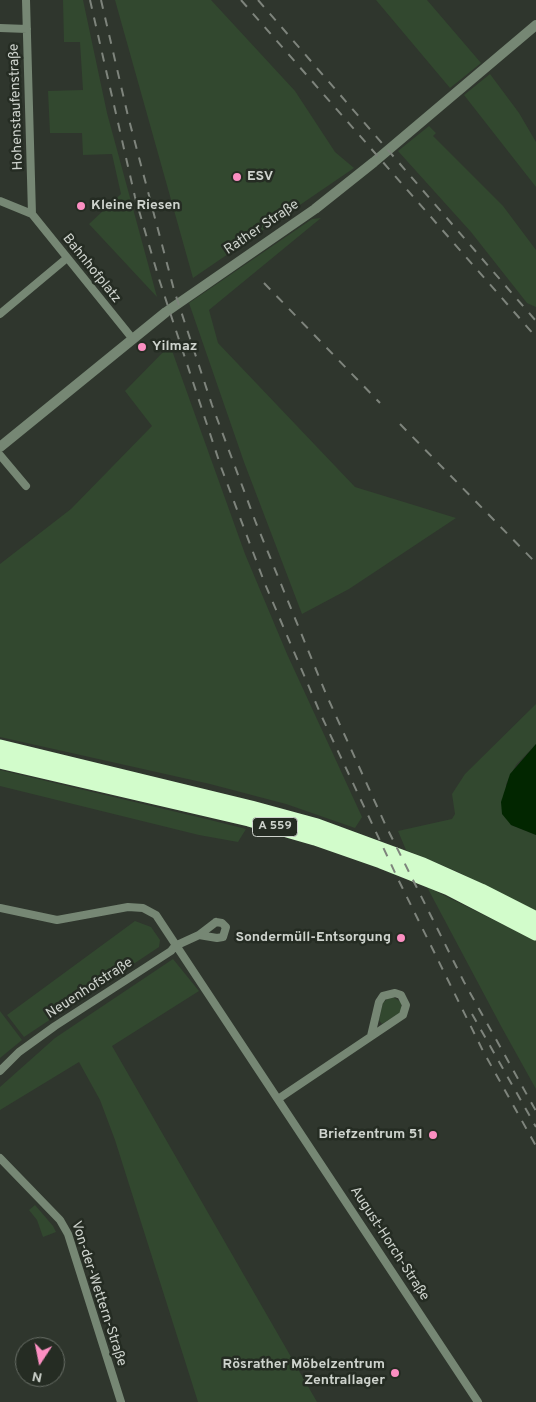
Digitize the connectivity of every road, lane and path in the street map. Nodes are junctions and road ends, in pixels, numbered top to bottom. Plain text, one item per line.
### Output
1 (26, 0) edge
2 (536, 25) edge
3 (0, 28) edge
4 (27, 29) junction
5 (0, 201) edge
6 (32, 214) junction
7 (67, 258) junction
8 (0, 314) edge
9 (132, 338) junction
10 (0, 447) edge
11 (0, 455) edge
12 (26, 486) dead end
13 (0, 747) edge
14 (0, 761) edge
15 (0, 908) edge
16 (536, 919) edge
17 (536, 933) edge
18 (199, 935) dead end
19 (175, 946) junction
20 (371, 1036) junction
21 (0, 1071) edge
22 (278, 1099) junction
23 (0, 1158) edge
24 (121, 1402) edge
25 (478, 1402) edge

1 - 4 street, Hohenstaufenstraße
2 - 9 street, Rather Straße
3 - 4 street
4 - 6 street, Hohenstaufenstraße
5 - 6 street
6 - 7 street, Bahnhofplatz
7 - 8 street
7 - 9 street, Bahnhofplatz
9 - 10 street, Rather Straße
11 - 12 street
13 - 16 highway, A 559
14 - 17 highway, A 559
15 - 19 street, August-Horch-Straße
18 - 19 street, Neuenhofstraße
19 - 21 street, Neuenhofstraße
19 - 22 street, August-Horch-Straße
20 - 20 street
20 - 22 street
22 - 25 street, August-Horch-Straße
23 - 24 street, Von-der-Wettern-Straße

